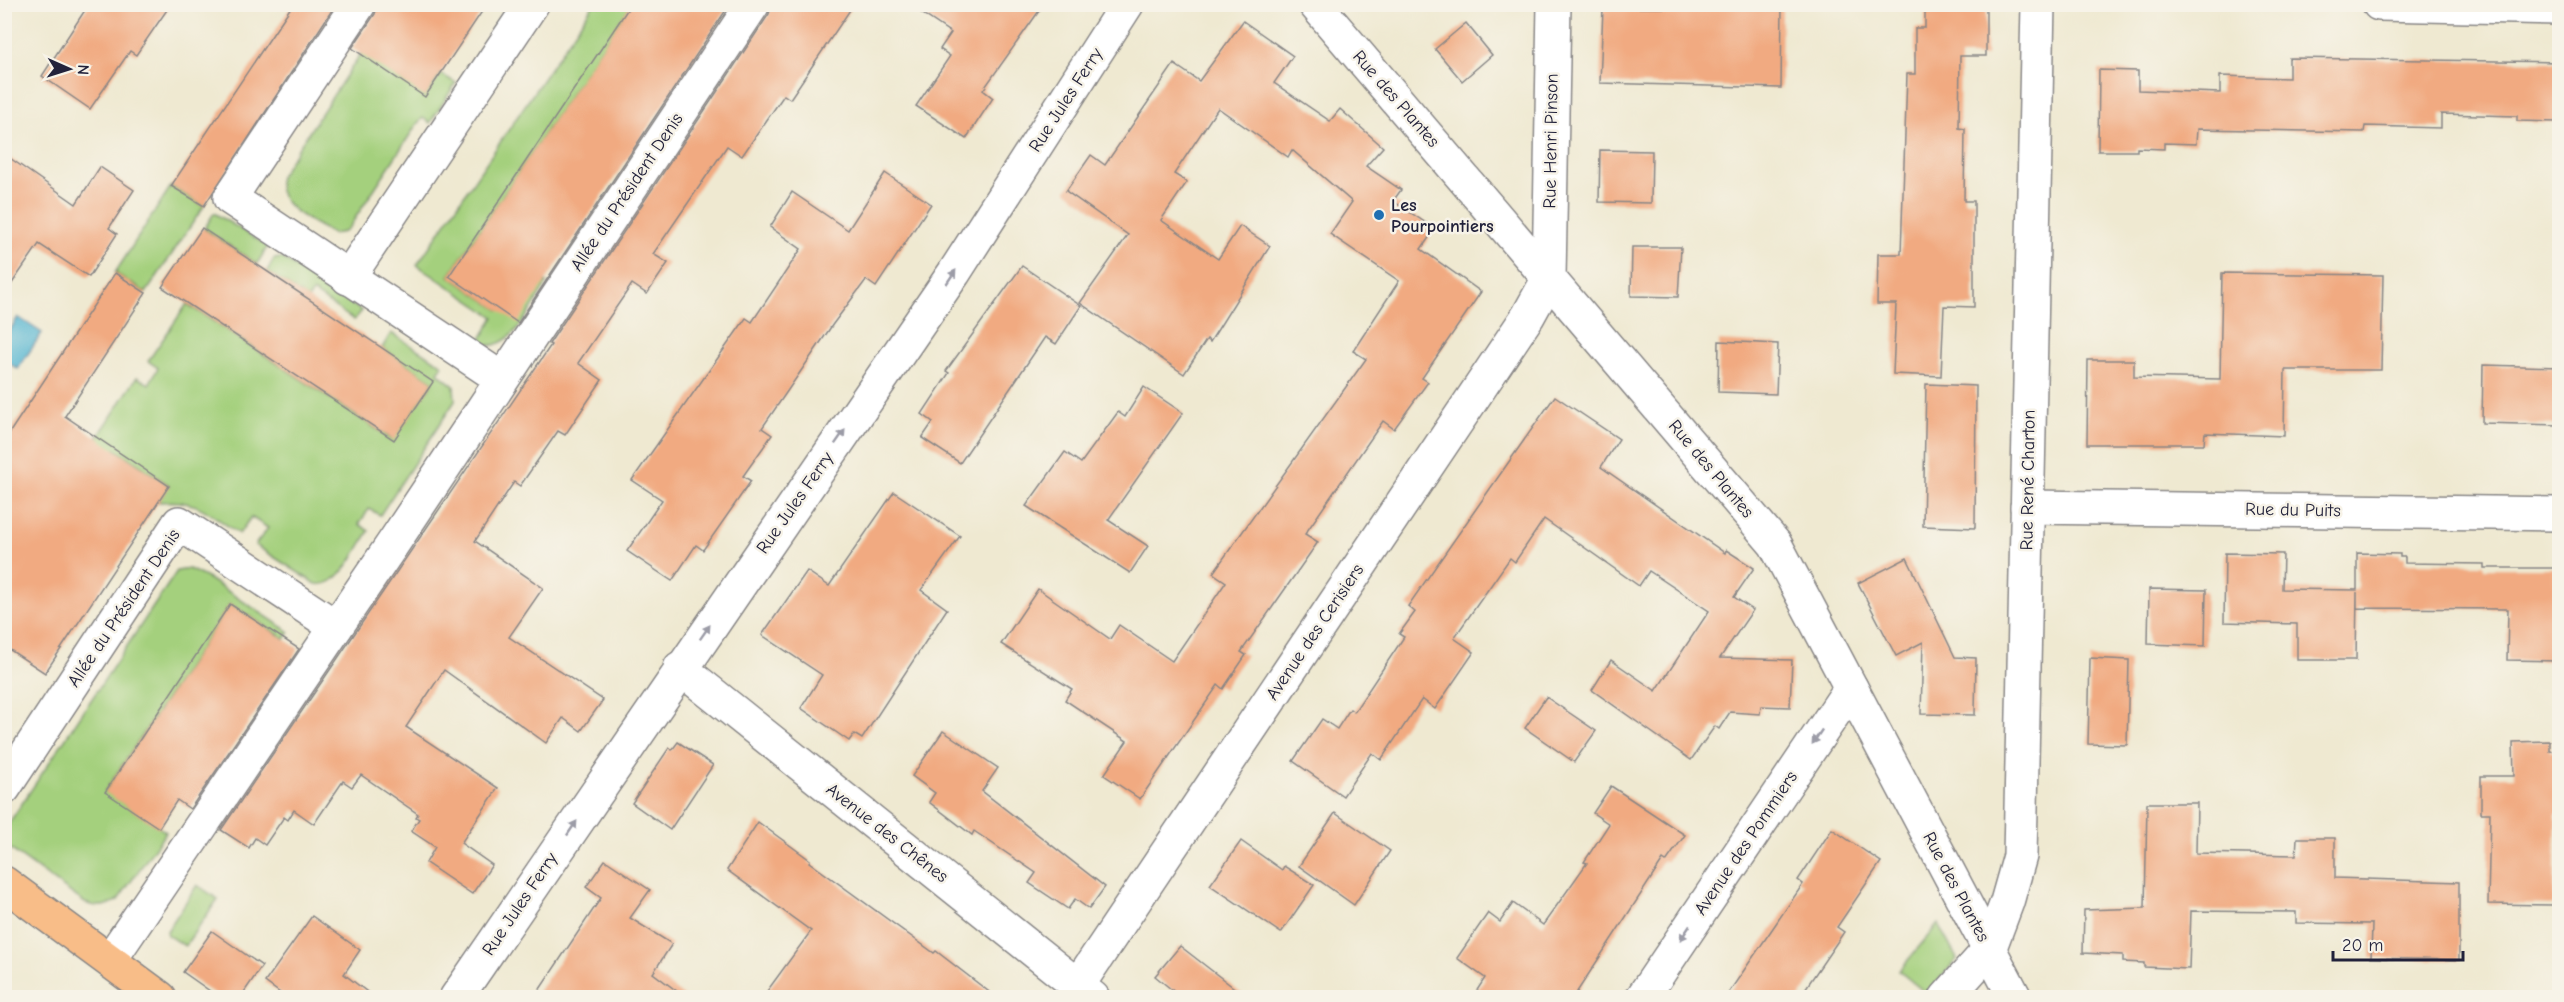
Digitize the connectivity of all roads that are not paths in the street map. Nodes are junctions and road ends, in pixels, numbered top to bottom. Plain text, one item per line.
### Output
1 (359, 4) edge
2 (532, 4) edge
3 (753, 4) edge
4 (1127, 4) edge
5 (1315, 4) edge
6 (1554, 4) edge
7 (2038, 4) edge
8 (2379, 4) edge
9 (2559, 8) edge
10 (348, 278) junction
11 (1549, 278) junction
12 (502, 379) junction
13 (2027, 507) junction
14 (2559, 514) edge
15 (336, 627) junction
16 (680, 668) junction
17 (1851, 688) junction
18 (4, 788) edge
19 (4, 883) edge
20 (1989, 950) junction
21 (110, 960) junction
22 (1086, 991) edge
23 (160, 998) edge
24 (456, 998) edge
25 (1642, 998) edge
26 (1946, 998) edge
27 (2015, 998) edge

1 - 10 street
2 - 10 street
3 - 12 street, Allée du Président Denis
16 -> 4 street, Rue Jules Ferry
5 - 11 street, Rue des Plantes
6 - 11 street, Rue Henri Pinson
7 - 13 street, Rue René Charton
8 - 9 street
10 - 12 street
11 - 17 street, Rue des Plantes
11 - 22 street, Avenue des Cerisiers
12 - 15 street, Allée du Président Denis
13 - 14 street, Rue du Puits
13 - 20 street, Rue René Charton
15 - 18 street, Allée du Président Denis
15 - 21 street, Allée du Président Denis
16 - 22 street, Avenue des Chênes
24 -> 16 street, Rue Jules Ferry
17 - 20 street, Rue des Plantes
17 -> 25 street, Avenue des Pommiers
19 - 21 main road
20 - 26 street
20 - 27 street, Rue des Plantes
21 - 23 main road

